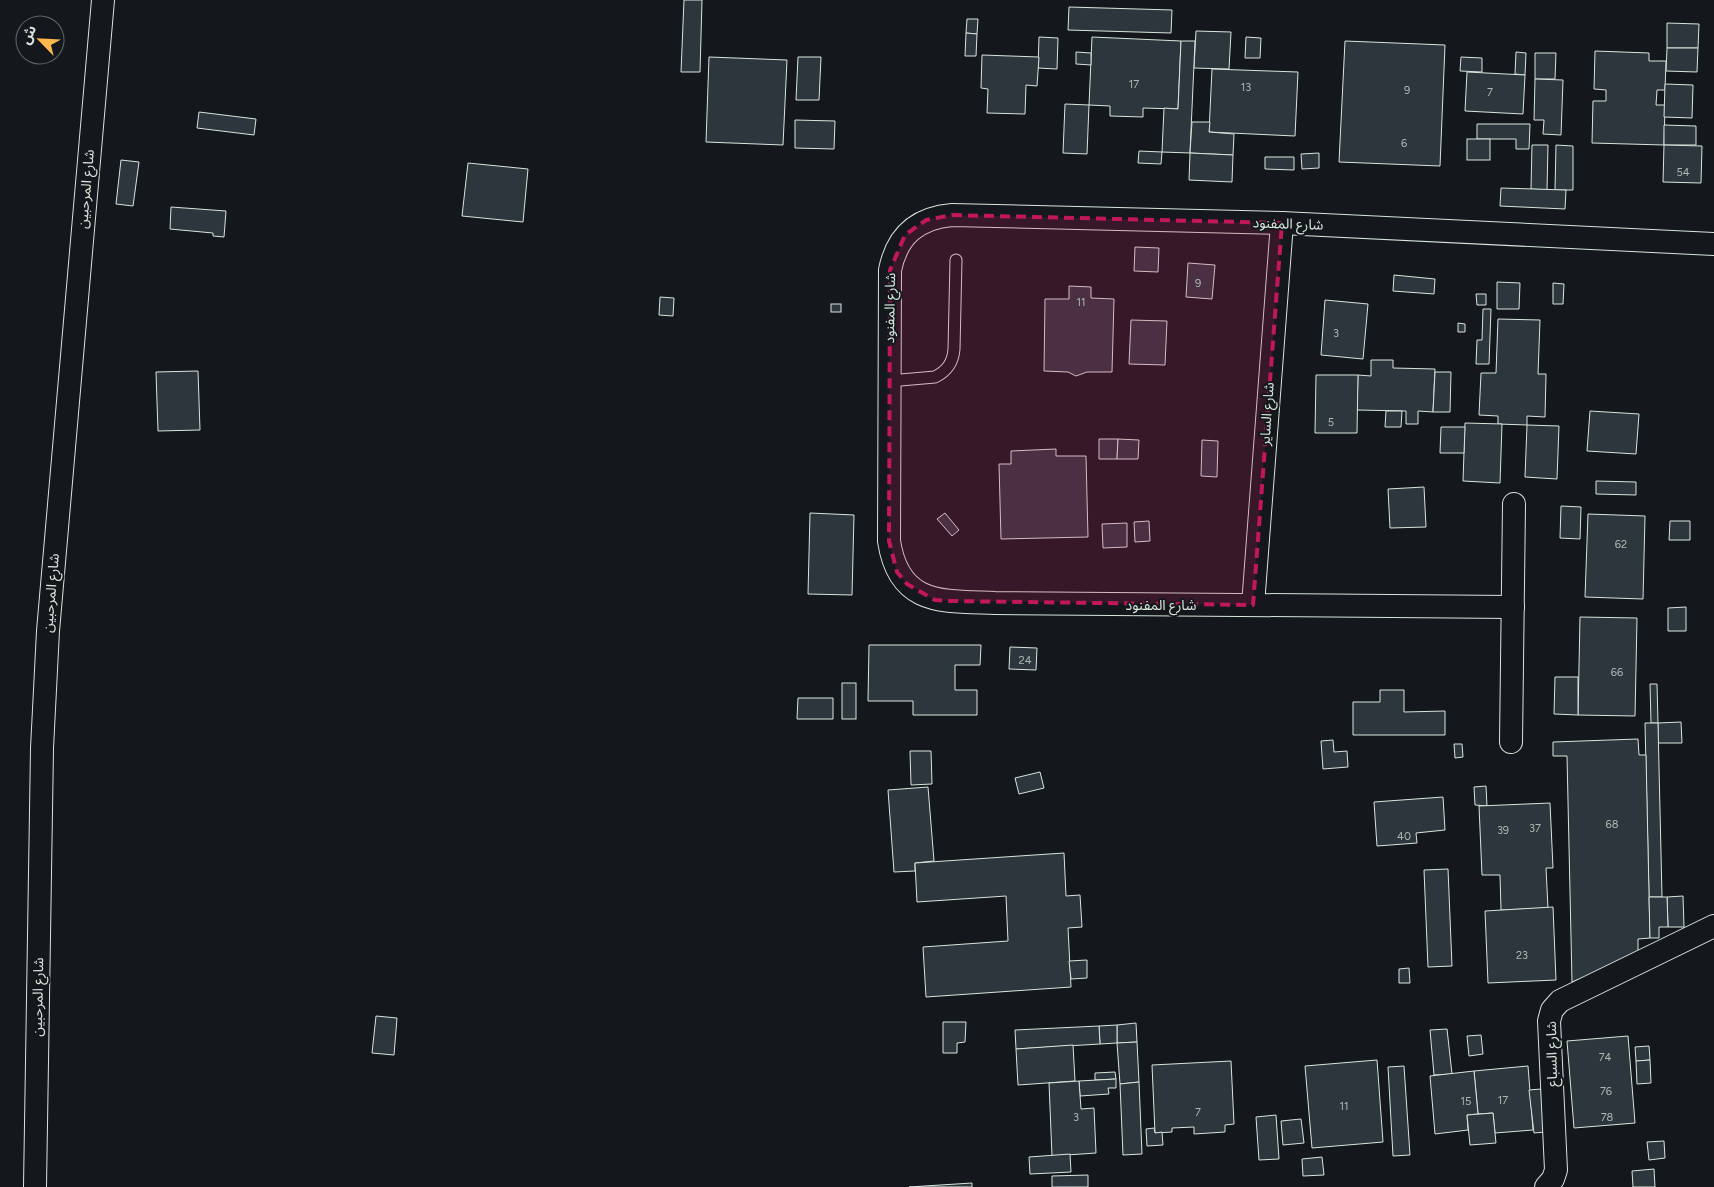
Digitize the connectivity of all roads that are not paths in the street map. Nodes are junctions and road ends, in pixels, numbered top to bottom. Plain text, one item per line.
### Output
1 (103, 0) edge
2 (1282, 223) junction
3 (1714, 244) edge
4 (956, 260) dead end
5 (889, 381) junction
6 (1514, 504) dead end
7 (1253, 605) junction
8 (1513, 607) junction
9 (1511, 742) dead end
10 (1714, 926) edge
11 (35, 1187) edge
12 (1546, 1187) edge

1 - 11 street, شارع المرحبين
2 - 3 street, شارع المفنود
2 - 5 street, شارع المفنود
2 - 7 street, شارع الساير
4 - 5 lane
5 - 7 street, شارع المفنود
6 - 8 street
7 - 8 street, شارع المفنود
8 - 9 street
10 - 12 street, شارع السباع

